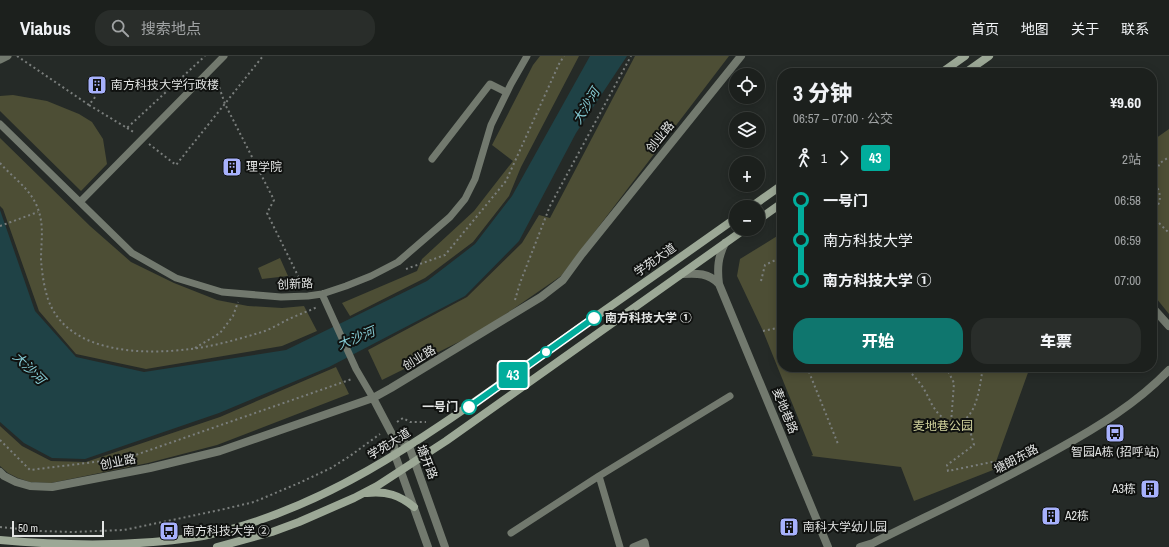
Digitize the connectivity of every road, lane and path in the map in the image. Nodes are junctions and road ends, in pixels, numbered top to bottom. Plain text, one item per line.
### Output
1 (8, 56) edge
2 (16, 56) edge
3 (205, 56) edge
4 (224, 56) edge
5 (263, 56) edge
6 (527, 56) edge
7 (564, 56) edge
8 (631, 56) edge
9 (741, 56) edge
10 (965, 56) edge
11 (989, 56) edge
12 (0, 60) edge
13 (213, 68) junction
14 (948, 68) edge
15 (972, 68) edge
16 (506, 92) junction
17 (96, 96) dead end
18 (225, 104) junction
19 (89, 105) junction
20 (0, 124) edge
21 (128, 128) junction
22 (143, 139) junction
23 (1169, 157) edge
24 (432, 159) dead end
25 (0, 163) edge
26 (1157, 169) edge
27 (1157, 187) edge
28 (777, 189) edge
29 (761, 200) edge
30 (80, 202) junction
31 (777, 207) edge
32 (1157, 209) edge
33 (38, 212) junction
34 (765, 215) edge
35 (1157, 220) edge
36 (729, 223) edge
37 (0, 226) edge
38 (1169, 233) edge
39 (735, 236) edge
40 (725, 243) junction
41 (777, 259) edge
42 (400, 272) dead end
43 (682, 274) junction
44 (761, 281) dead end
45 (719, 284) junction
46 (322, 294) junction
47 (242, 295) junction
48 (308, 296) junction
49 (325, 304) junction
50 (1157, 313) edge
51 (510, 316) junction
52 (1169, 326) edge
53 (777, 327) edge
54 (763, 331) dead end
55 (192, 349) junction
56 (1169, 370) edge
57 (809, 372) edge
58 (909, 372) edge
59 (948, 372) edge
60 (982, 372) edge
61 (360, 376) junction
62 (730, 396) dead end
63 (373, 398) junction
64 (967, 419) junction
65 (951, 423) junction
66 (393, 436) junction
67 (373, 439) dead end
68 (0, 440) edge
69 (838, 444) dead end
70 (409, 446) junction
71 (395, 455) junction
72 (414, 461) junction
73 (400, 470) junction
74 (0, 472) edge
75 (1016, 473) junction
76 (599, 476) junction
77 (362, 493) junction
78 (414, 507) junction
79 (0, 527) edge
80 (511, 533) dead end
81 (0, 540) edge
82 (217, 547) edge
83 (428, 547) edge
84 (445, 547) edge
85 (620, 547) edge
86 (633, 547) edge
87 (646, 547) edge
88 (828, 547) edge
89 (860, 547) edge

1 - 12 lane
2 - 19 path
3 - 21 path
4 - 13 lane
5 - 18 path
6 - 16 lane, 创新路
7 - 42 path
8 - 51 path
9 - 51 street, 创业路
10 - 14 main road
11 - 15 main road
13 - 18 path
13 - 22 lane
16 - 24 lane
16 - 46 lane, 创新路
17 - 19 path
18 - 22 path
18 - 48 path
19 - 21 path
20 - 30 lane, 创新路
21 - 22 path
22 - 30 lane
23 - 26 path
25 - 33 path
27 - 32 path
28 - 29 main road
30 - 47 lane, 创新路
31 - 34 main road
33 - 37 path
33 - 55 path
35 - 38 path
36 - 70 main road, 学苑大道
39 - 40 main road
40 - 43 main road
40 - 45 street, 麦地巷路
41 - 44 path
43 - 45 street
43 - 72 main road
45 - 88 street, 麦地巷路
46 - 48 lane, 创新路
46 - 49 lane
47 - 48 lane, 创新路
47 - 55 path
49 - 55 path
49 - 61 lane
50 - 52 street
51 - 63 street, 创业路
53 - 54 path
56 - 75 street, 塘朗东路
57 - 69 path
58 - 65 path
59 - 65 path
60 - 64 path
61 - 63 lane
61 - 68 path
62 - 76 lane
63 - 66 street
63 - 74 street, 创业路
64 - 65 path
64 - 75 path
66 - 70 street, 塘开路
66 - 71 street
67 - 79 path
70 - 71 main road, 学苑大道
70 - 72 street, 塘开路
71 - 73 street
71 - 81 main road, 学苑大道
72 - 73 main road
72 - 84 street, 塘开路
73 - 77 main road
73 - 78 street
75 - 89 street, 塘朗东路
76 - 80 lane
76 - 85 lane
77 - 78 main road
77 - 82 main road
78 - 83 street
86 - 87 lane

